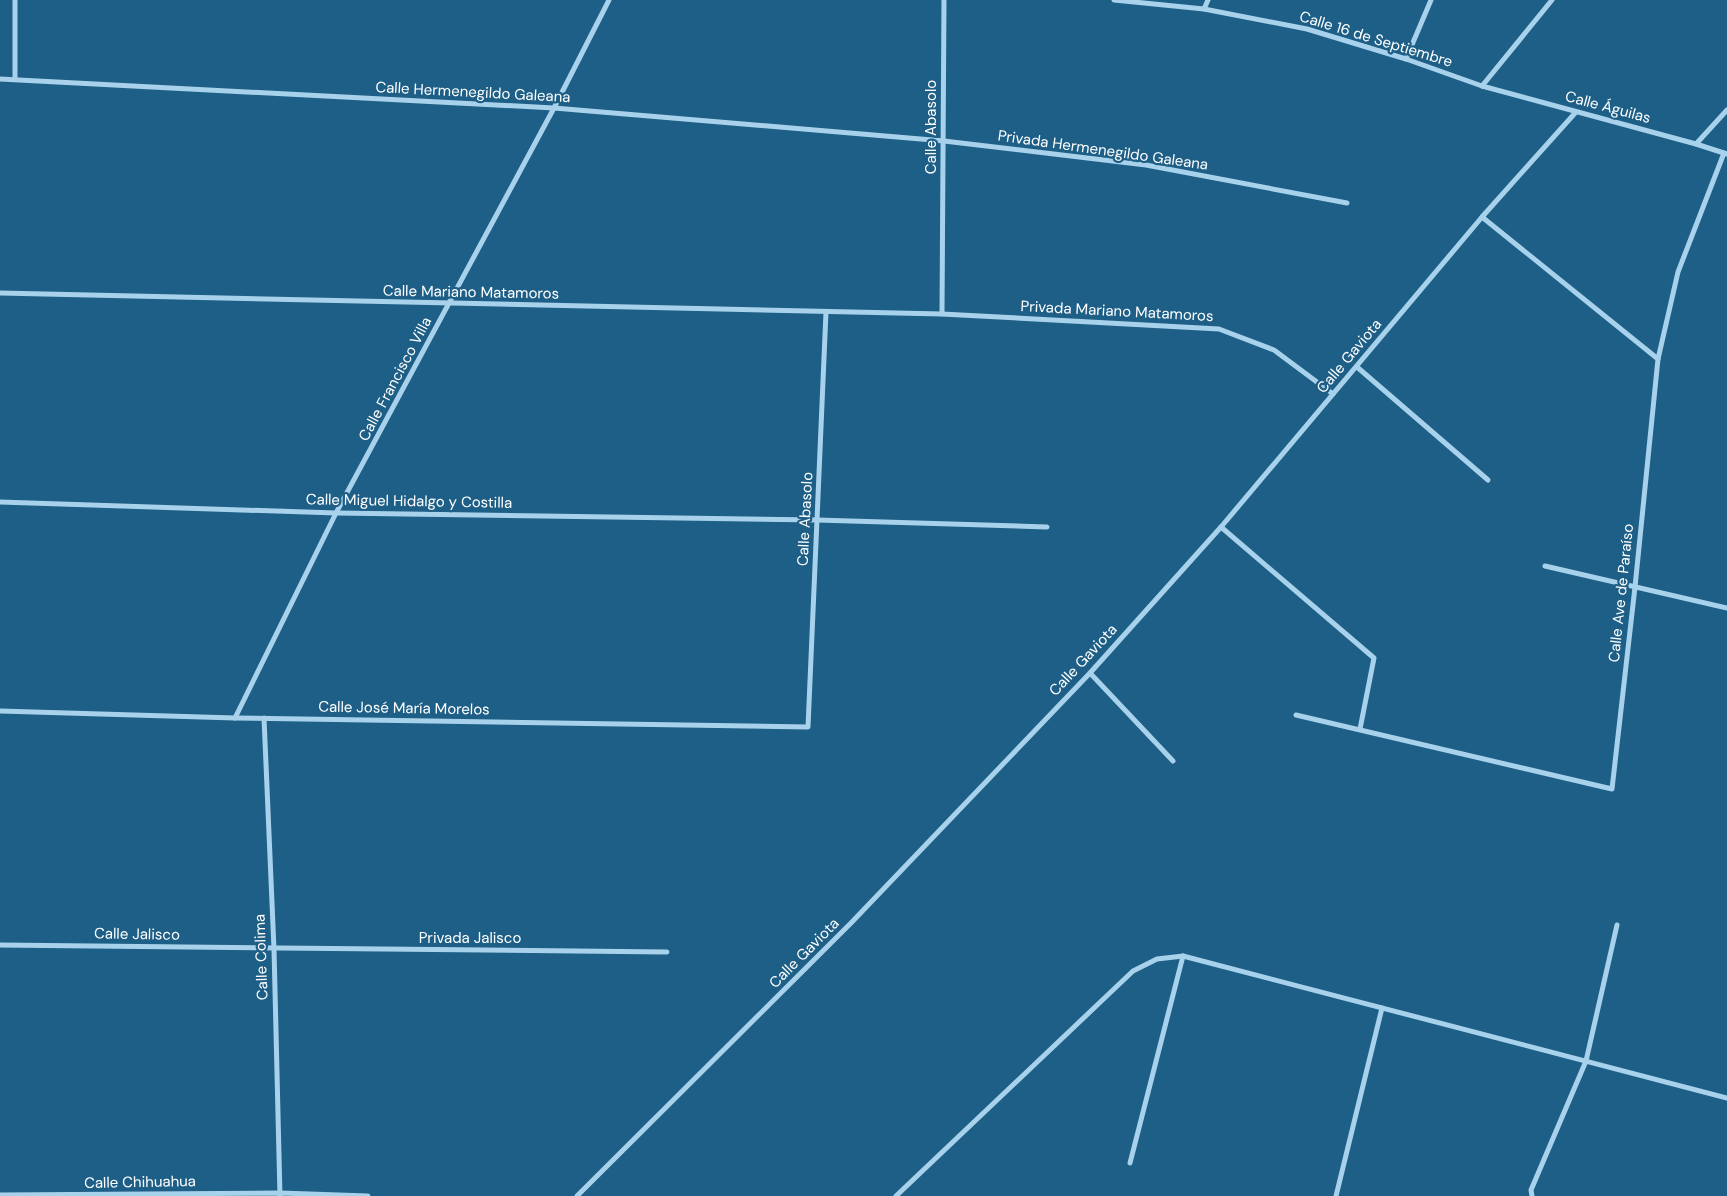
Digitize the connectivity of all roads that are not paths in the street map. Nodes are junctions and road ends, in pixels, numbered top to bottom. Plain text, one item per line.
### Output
1 (15, 0) edge
2 (609, 0) edge
3 (944, 0) edge
4 (1114, 0) edge
5 (1208, 0) edge
6 (1431, 0) edge
7 (1552, 0) edge
8 (1204, 9) junction
9 (1406, 59) junction
10 (0, 79) edge
11 (15, 79) junction
12 (1482, 86) junction
13 (554, 108) junction
14 (1727, 110) edge
15 (1576, 112) junction
16 (944, 141) junction
17 (1696, 144) junction
18 (1725, 153) edge
19 (1347, 202) dead end
20 (1482, 217) junction
21 (0, 293) edge
22 (450, 304) junction
23 (826, 312) junction
24 (942, 314) junction
25 (1658, 359) junction
26 (1357, 367) junction
27 (1333, 394) junction
28 (1488, 480) dead end
29 (0, 502) edge
30 (336, 513) junction
31 (817, 520) junction
32 (1221, 526) junction
33 (1047, 527) dead end
34 (1545, 566) dead end
35 (1635, 587) junction
36 (1727, 608) edge
37 (1090, 673) junction
38 (0, 711) edge
39 (1296, 714) dead end
40 (235, 718) junction
41 (264, 718) junction
42 (808, 727) joint
43 (1360, 730) junction
44 (1173, 760) dead end
45 (1618, 925) dead end
46 (0, 945) edge
47 (274, 949) junction
48 (667, 952) dead end
49 (1183, 956) junction
50 (1382, 1008) junction
51 (1586, 1061) junction
52 (1727, 1098) edge
53 (1130, 1163) dead end
54 (280, 1194) edge
55 (0, 1196) edge
56 (368, 1196) edge
57 (578, 1196) edge
58 (896, 1196) edge
59 (1336, 1196) edge
60 (1532, 1196) edge

1 - 11 street
2 - 13 street, Calle Francisco Villa
3 - 16 street, Calle Abasolo
4 - 8 street, Calle 16 de Septiembre
5 - 8 street
6 - 9 street
7 - 12 street
8 - 9 street, Calle 16 de Septiembre
9 - 12 street, Calle 16 de Septiembre
10 - 11 street, Calle Hermenegildo Galeana
11 - 13 street, Calle Hermenegildo Galeana
12 - 15 street, Calle Águilas
13 - 16 street, Calle Hermenegildo Galeana
13 - 22 street, Calle Francisco Villa
14 - 17 street
15 - 17 street, Calle Águilas
15 - 20 street, Calle Gaviota
16 - 19 street, Privada Hermenegildo Galeana
16 - 24 street, Calle Abasolo
17 - 18 street, Calle Águilas
18 - 25 street, Calle Ave de Paraíso
20 - 25 street
20 - 26 street, Calle Gaviota
21 - 22 street, Calle Mariano Matamoros
22 - 23 street, Calle Mariano Matamoros
22 - 30 street, Calle Francisco Villa
23 - 24 street, Calle Mariano Matamoros
23 - 31 street, Calle Abasolo
24 - 27 street, Privada Mariano Matamoros
25 - 35 street, Calle Ave de Paraíso
26 - 27 street, Calle Gaviota
26 - 28 street
27 - 32 street, Calle Gaviota
29 - 30 street, Calle Miguel Hidalgo y Costilla
30 - 31 street, Calle Miguel Hidalgo y Costilla
30 - 40 street, Calle Francisco Villa
31 - 33 street, Calle Miguel Hidalgo y Costilla
31 - 42 street, Calle Abasolo
32 - 37 street, Calle Gaviota
32 - 43 street
34 - 35 street
35 - 36 street
35 - 43 street, Calle Ave de Paraíso
37 - 44 street
37 - 57 street, Calle Gaviota
38 - 40 street, Calle José María Morelos
39 - 43 street, Calle Ave de Paraíso
40 - 41 street, Calle José María Morelos
41 - 42 street, Calle José María Morelos
41 - 47 street, Calle Colima
45 - 51 street
46 - 47 street, Calle Jalisco
47 - 48 street, Privada Jalisco
47 - 54 street, Calle Colima
49 - 50 street
49 - 53 street
49 - 58 street
50 - 51 street
50 - 59 street
51 - 52 street
51 - 60 street
54 - 55 street, Calle Chihuahua
54 - 56 street, Calle Chihuahua

